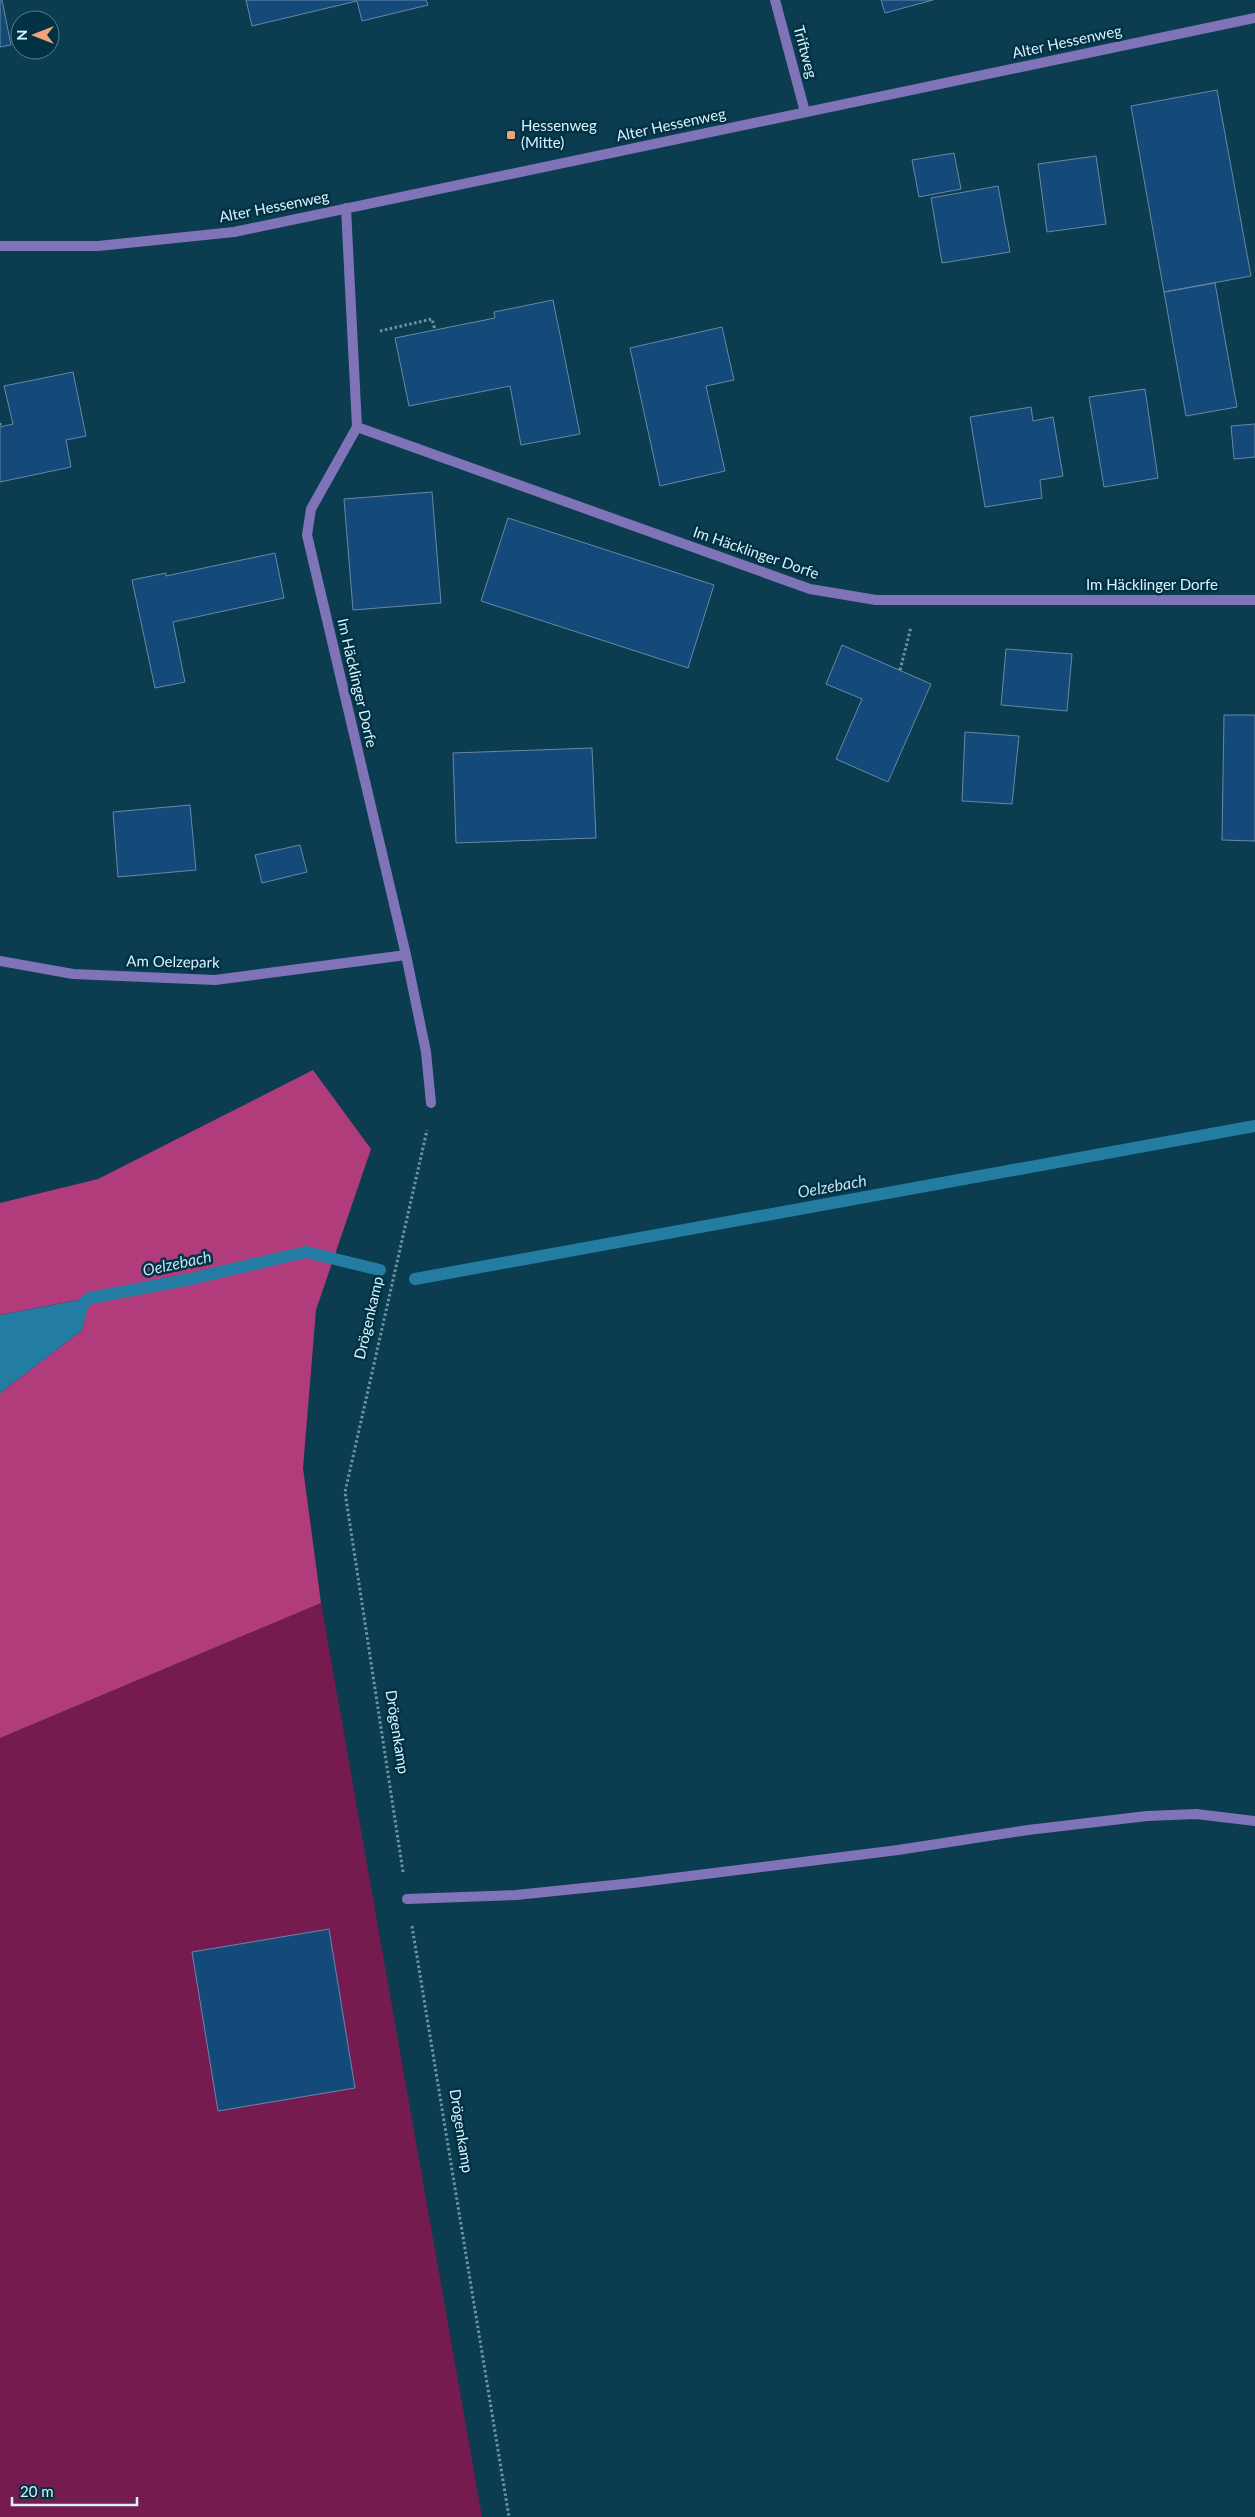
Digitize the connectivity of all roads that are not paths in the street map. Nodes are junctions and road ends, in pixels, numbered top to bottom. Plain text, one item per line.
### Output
1 (775, 0) edge
2 (1255, 18) edge
3 (806, 112) junction
4 (346, 208) junction
5 (0, 246) edge
6 (357, 427) junction
7 (1255, 600) edge
8 (406, 955) junction
9 (0, 961) edge
10 (431, 1103) road end
11 (1255, 1821) edge
12 (407, 1899) road end

1 - 3 street, Triftweg
2 - 3 street, Alter Hessenweg
3 - 4 street, Alter Hessenweg
4 - 5 street, Alter Hessenweg
4 - 6 street
6 - 7 street, Im Häcklinger Dorfe
6 - 8 street, Im Häcklinger Dorfe
8 - 9 street, Am Oelzepark
8 - 10 street
11 - 12 street

